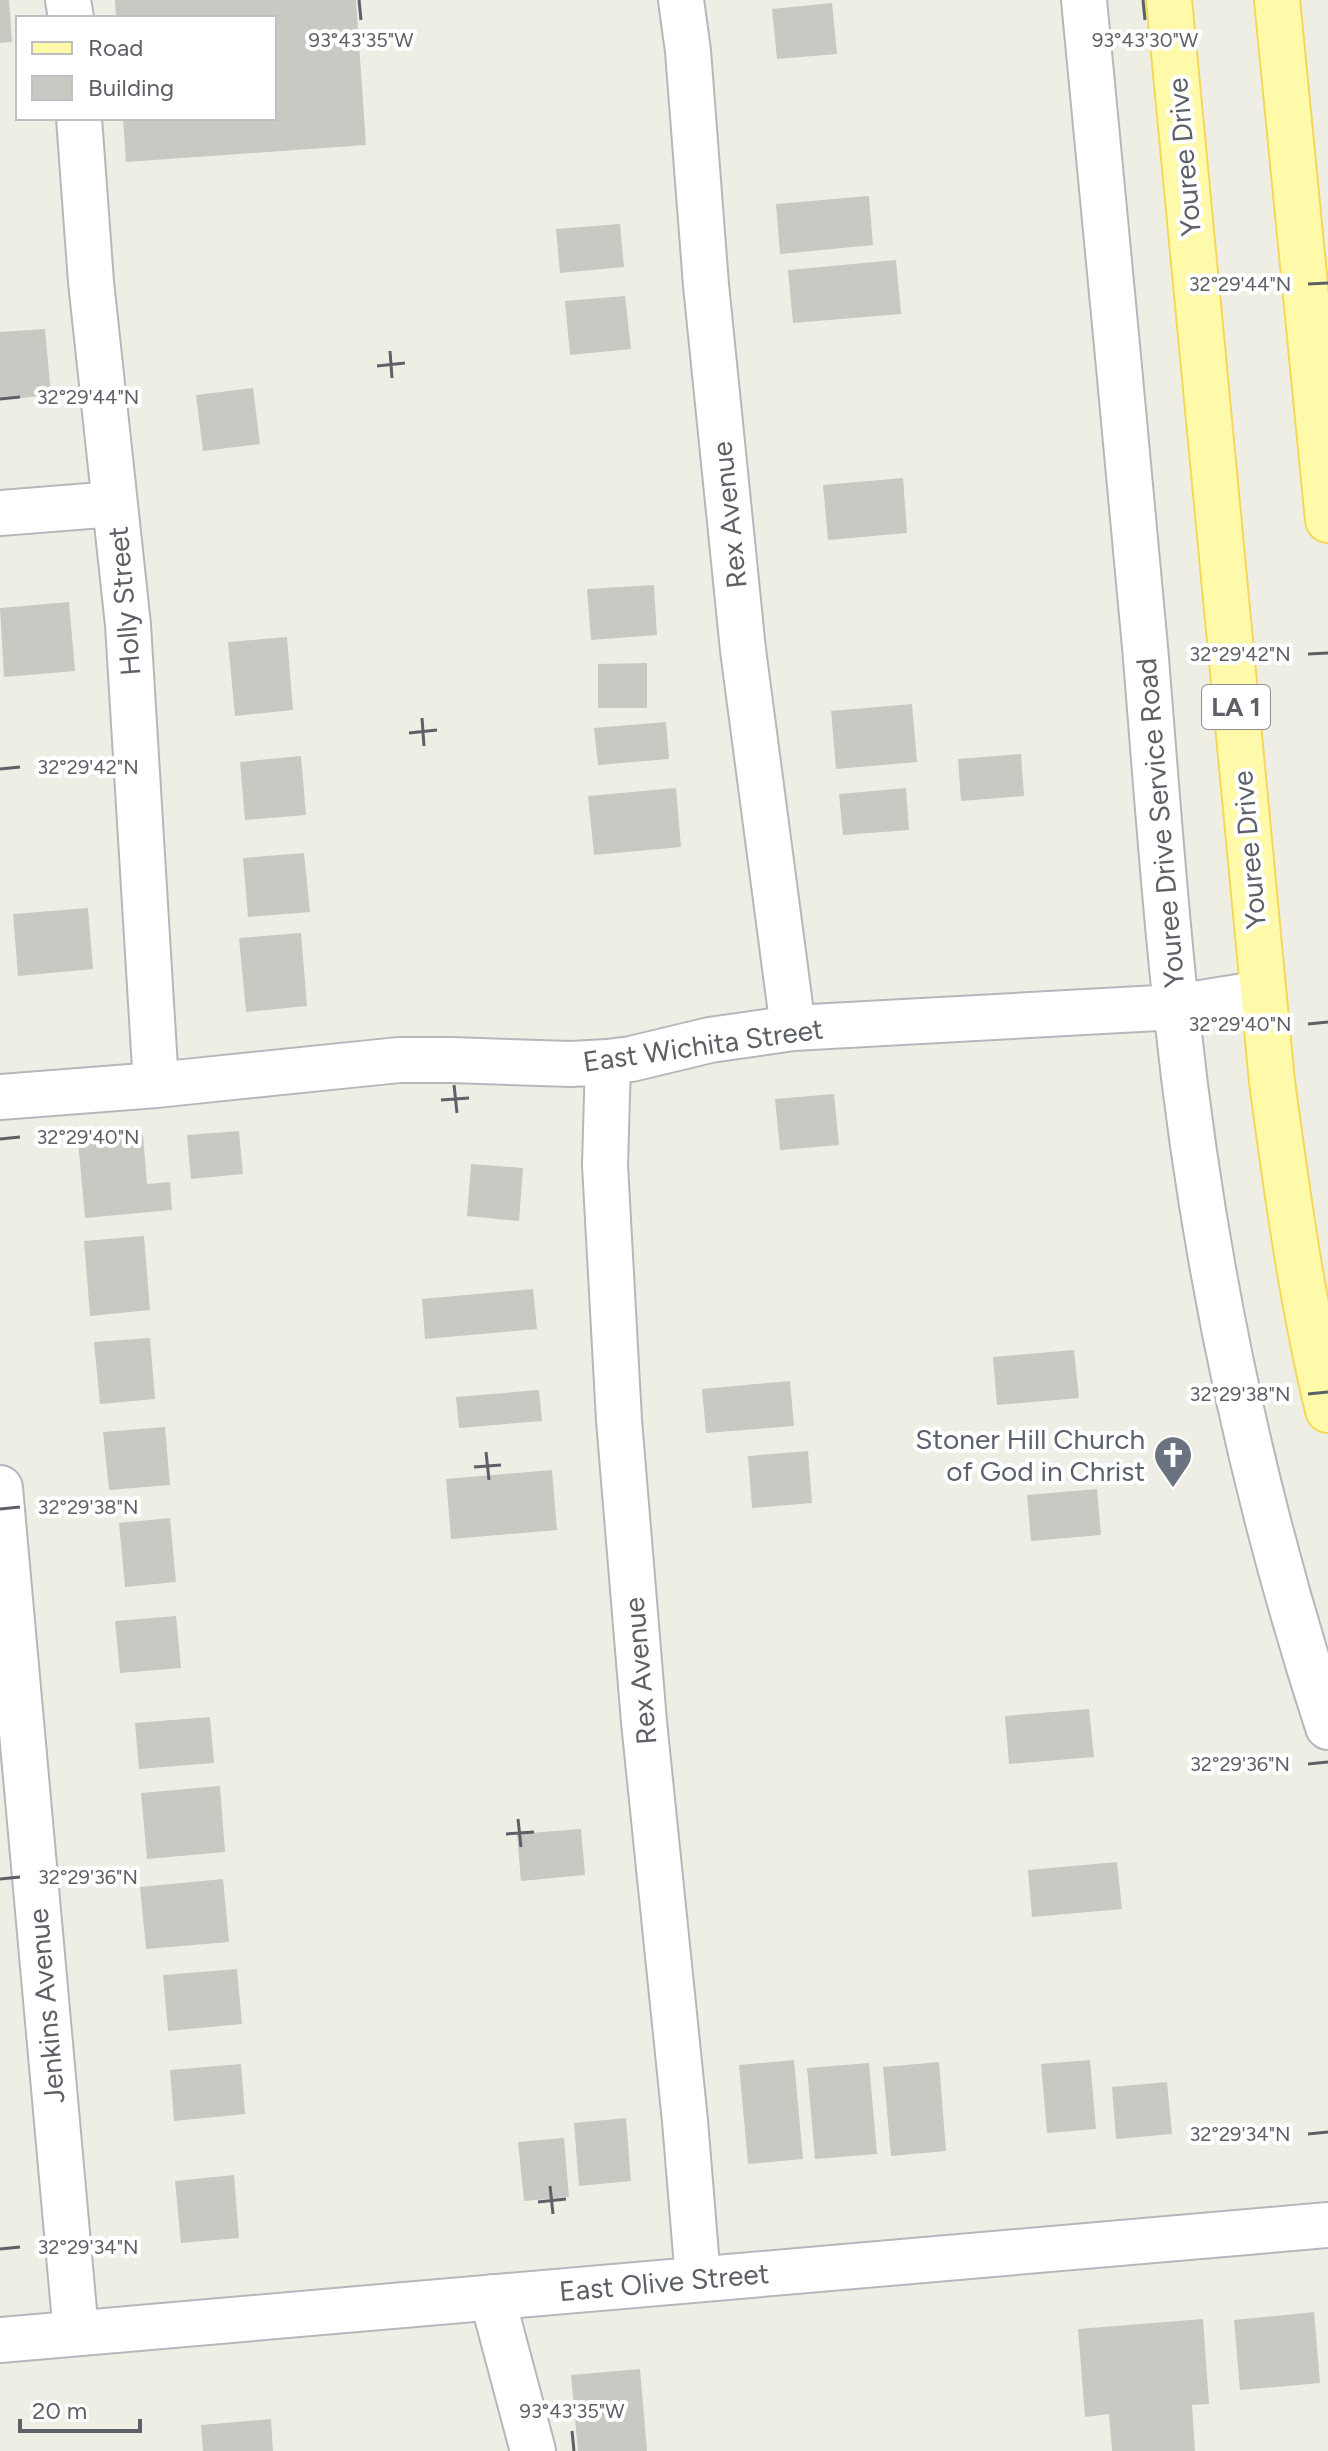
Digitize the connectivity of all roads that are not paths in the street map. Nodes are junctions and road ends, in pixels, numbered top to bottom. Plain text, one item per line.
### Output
1 (681, 0) edge
2 (1084, 0) edge
3 (1169, 0) edge
4 (1277, 0) edge
5 (79, 120) edge
6 (114, 504) junction
7 (0, 513) edge
8 (1328, 520) edge
9 (1263, 993) junction
10 (1176, 1007) junction
11 (793, 1028) junction
12 (608, 1062) junction
13 (156, 1085) junction
14 (0, 1097) edge
15 (1328, 1410) edge
16 (0, 1488) edge
17 (1328, 1727) edge
18 (1328, 2225) edge
19 (698, 2279) junction
20 (492, 2297) junction
21 (76, 2333) junction
22 (0, 2340) edge
23 (533, 2451) edge

1 - 11 street, Rex Avenue
2 - 10 street, Youree Drive Service Road
3 - 9 main road, Youree Drive / LA 1
4 - 8 main road
5 - 6 street, Holly Street
6 - 7 street
6 - 13 street, Holly Street
9 - 10 street, East Wichita Street
9 - 15 main road, Youree Drive / LA 1
10 - 11 street, East Wichita Street
10 - 17 street, Youree Drive Service Road
11 - 12 street, East Wichita Street
12 - 13 street, East Wichita Street
12 - 19 street, Rex Avenue
13 - 14 street, East Wichita Street
16 - 21 street, Jenkins Avenue
18 - 19 street, East Olive Street
19 - 20 street, East Olive Street
20 - 21 street, East Olive Street
20 - 23 street
21 - 22 street, East Olive Street

